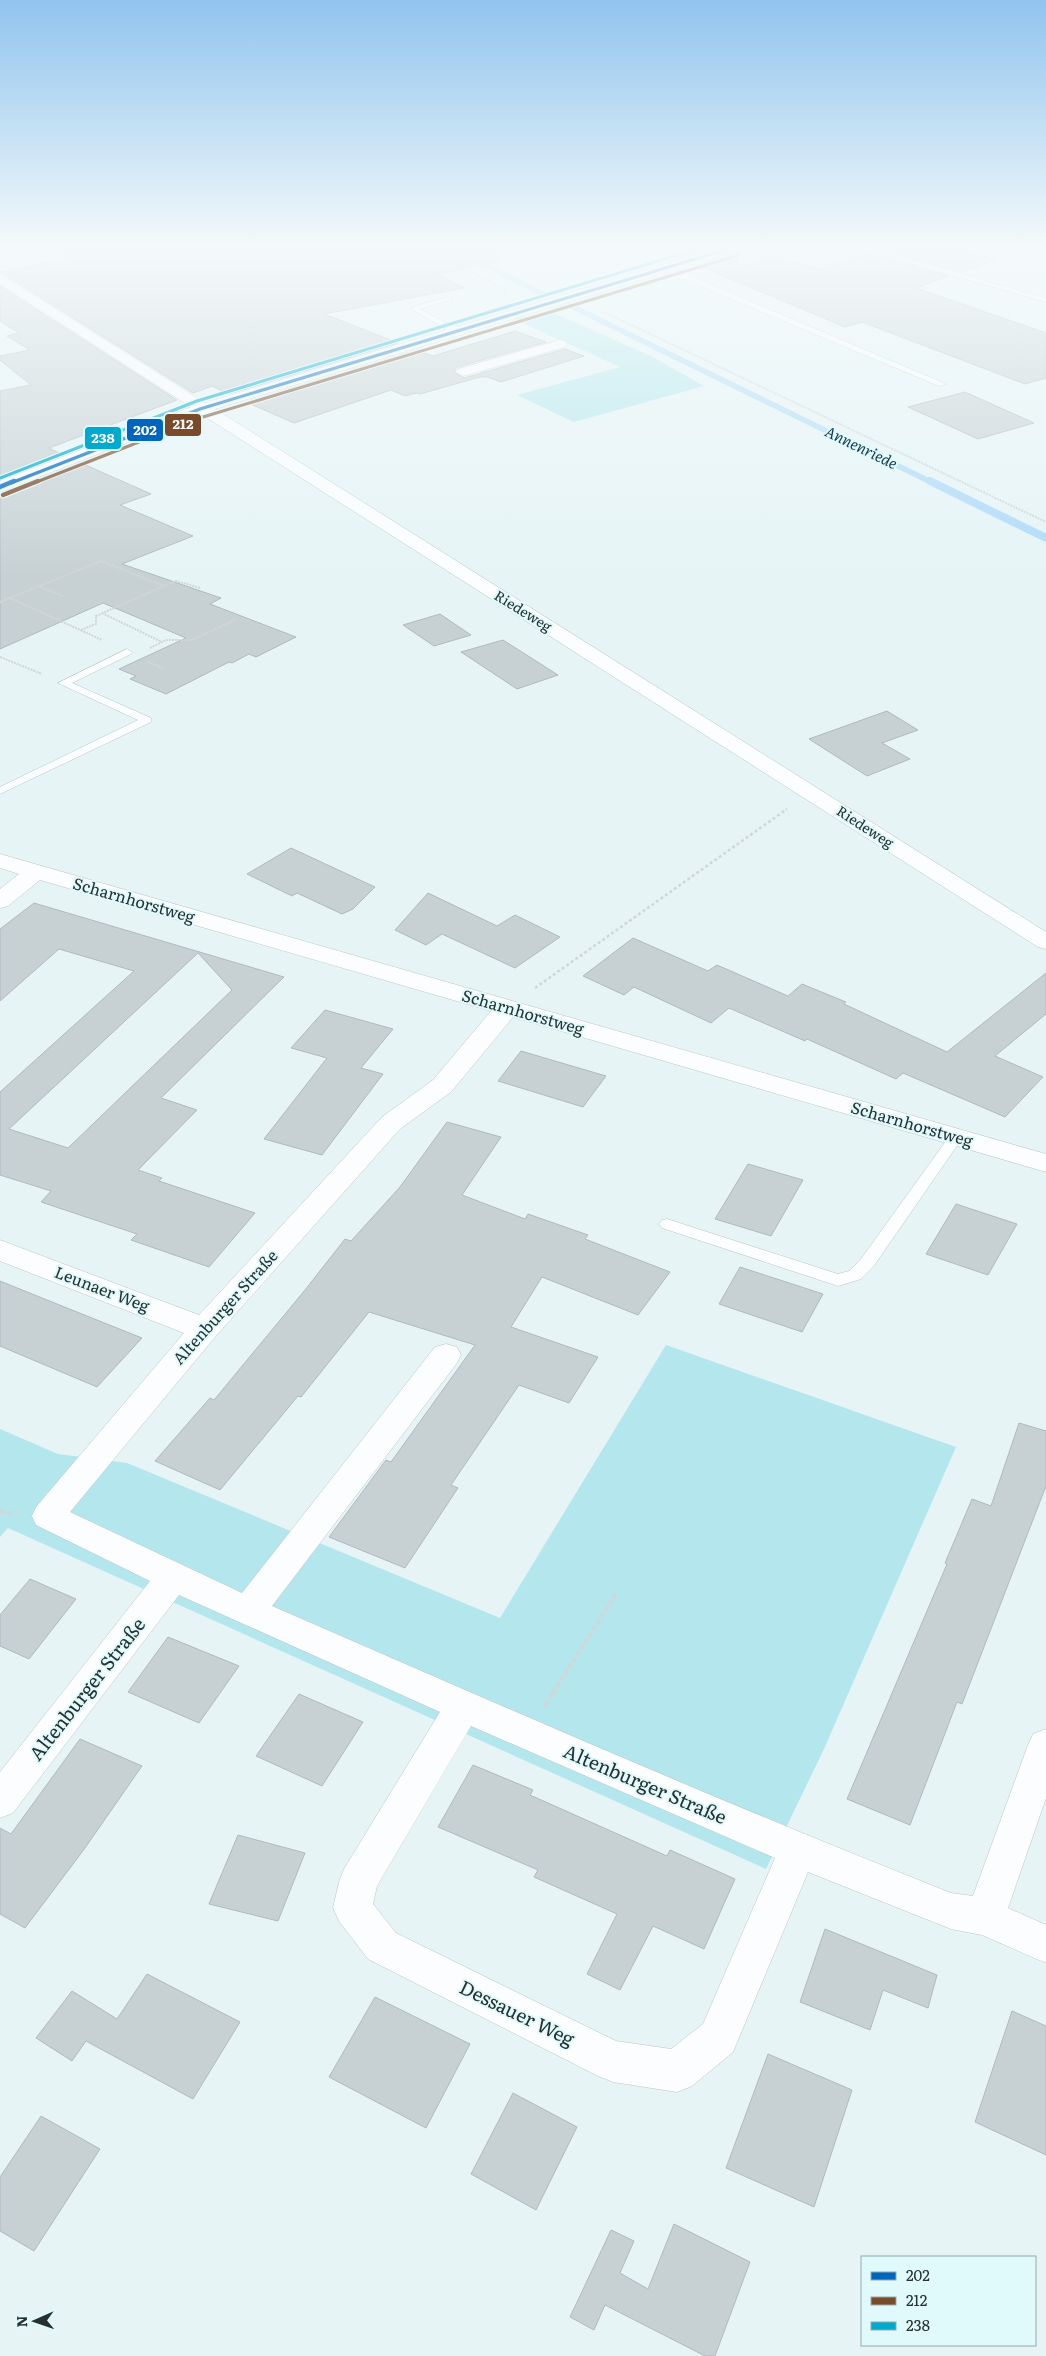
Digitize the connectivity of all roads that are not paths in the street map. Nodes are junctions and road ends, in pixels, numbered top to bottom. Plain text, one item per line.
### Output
1 (121, 357) edge
2 (369, 357) edge
3 (513, 357) edge
4 (876, 357) edge
5 (463, 372) dead end
6 (942, 384) dead end
7 (200, 408) junction
8 (0, 487) edge
9 (127, 652) road end
10 (0, 791) edge
11 (0, 861) edge
12 (36, 871) junction
13 (0, 901) edge
14 (1046, 942) edge
15 (508, 1007) junction
16 (956, 1137) junction
17 (1046, 1163) edge
18 (667, 1224) dead end
19 (0, 1250) edge
20 (204, 1329) junction
21 (446, 1355) dead end
22 (173, 1577) junction
23 (248, 1611) junction
24 (463, 1706) junction
25 (1046, 1745) edge
26 (0, 1801) edge
27 (798, 1850) junction
28 (985, 1917) junction
29 (1046, 1944) edge

1 - 7 street, Riedeweg
2 - 7 street
3 - 5 street
4 - 6 lane
7 - 8 street
7 - 14 street, Riedeweg
9 - 10 lane
11 - 12 street, Scharnhorstweg
12 - 13 street
12 - 15 street, Scharnhorstweg
15 - 16 street, Scharnhorstweg
15 - 20 street, Altenburger Straße
16 - 17 street, Scharnhorstweg
16 - 18 lane
19 - 20 street, Leunaer Weg
20 - 22 street, Altenburger Straße
21 - 23 street
22 - 23 street, Altenburger Straße
22 - 26 street, Altenburger Straße
23 - 24 street, Altenburger Straße
24 - 27 street, Altenburger Straße
24 - 27 street, Dessauer Weg
25 - 28 street
27 - 28 street, Altenburger Straße
28 - 29 street, Altenburger Straße

